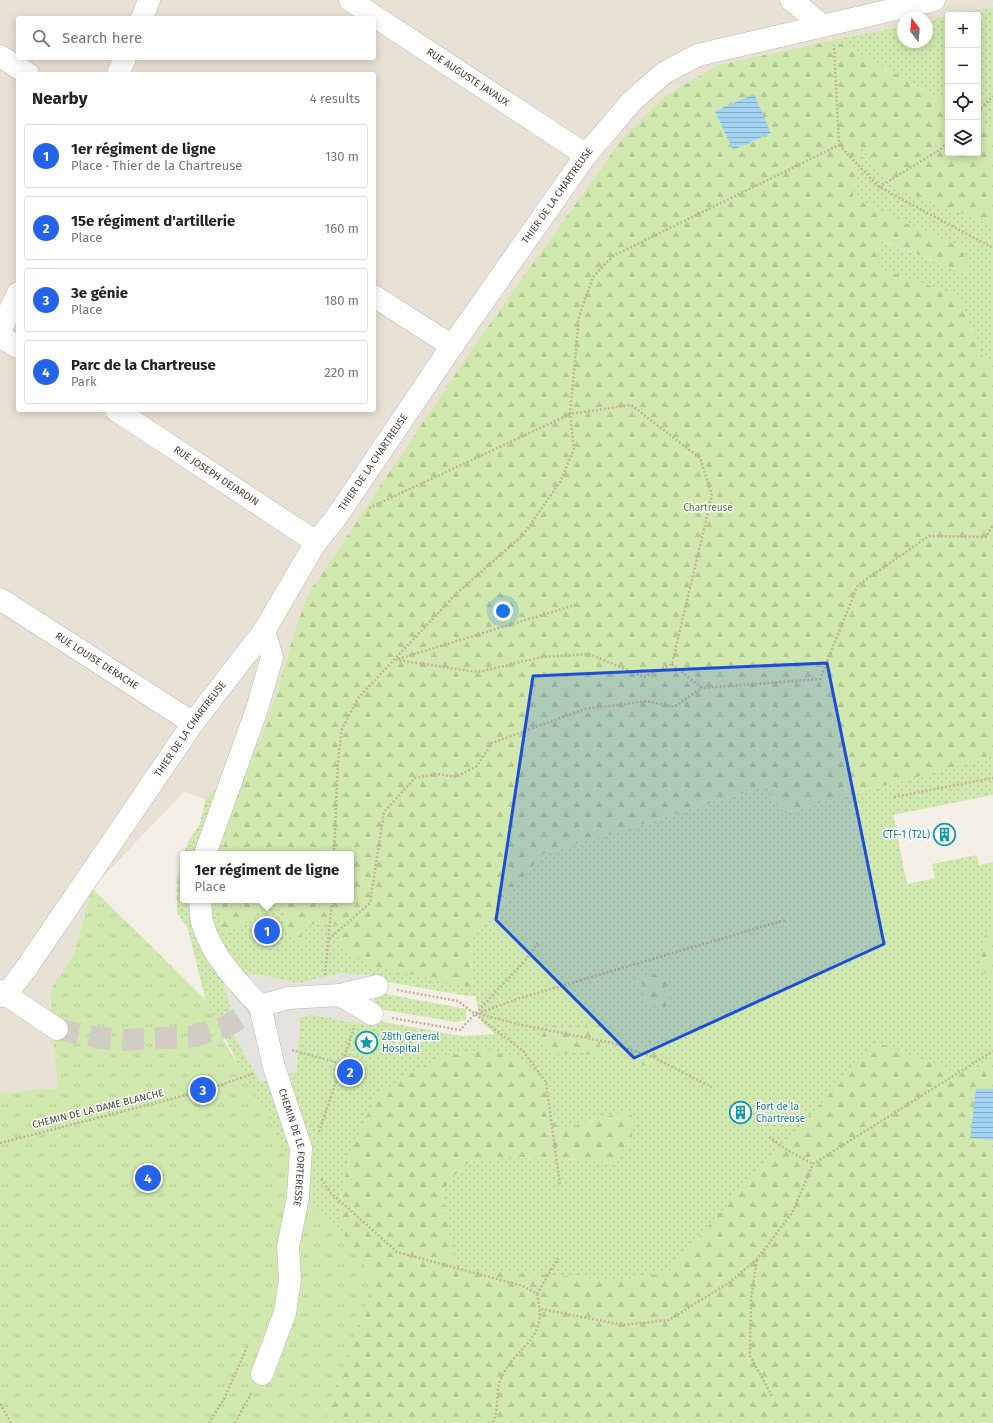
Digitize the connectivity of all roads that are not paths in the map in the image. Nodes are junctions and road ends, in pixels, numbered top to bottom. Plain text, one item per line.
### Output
1 (149, 0) edge
2 (350, 0) edge
3 (792, 0) edge
4 (934, 0) edge
5 (143, 16) edge
6 (374, 16) edge
7 (376, 17) edge
8 (822, 25) junction
9 (0, 56) edge
10 (124, 60) edge
11 (25, 72) edge
12 (119, 72) edge
13 (586, 155) junction
14 (16, 297) edge
15 (376, 297) edge
16 (0, 331) edge
17 (0, 336) edge
18 (16, 346) edge
19 (452, 346) junction
20 (119, 412) edge
21 (316, 542) junction
22 (0, 599) edge
23 (264, 631) junction
24 (194, 723) junction
25 (206, 851) edge
26 (200, 903) edge
27 (377, 986) road end
28 (2, 994) edge
29 (331, 996) junction
30 (260, 1006) junction
31 (366, 1011) road end
32 (57, 1028) tunnel mouth
33 (262, 1374) road end

1 - 5 street
2 - 6 street, RUE AUGUSTE JAVAUX
3 - 8 street
4 - 8 street, THIER DE LA CHARTREUSE
7 - 13 street, RUE AUGUSTE JAVAUX
8 - 13 street, THIER DE LA CHARTREUSE
9 - 11 street
10 - 12 street
13 - 19 street, THIER DE LA CHARTREUSE
14 - 16 street
15 - 19 street
17 - 18 street
19 - 21 street, THIER DE LA CHARTREUSE
20 - 21 street, RUE JOSEPH DEJARDIN
21 - 23 street, THIER DE LA CHARTREUSE
22 - 24 street, RUE LOUISE DERACHE
23 - 24 street, THIER DE LA CHARTREUSE
23 - 25 street
24 - 28 street, THIER DE LA CHARTREUSE
26 - 30 street
27 - 29 street
28 - 32 street
29 - 30 street
29 - 31 street
30 - 33 street, CHEMIN DE LE FORTERESSE

